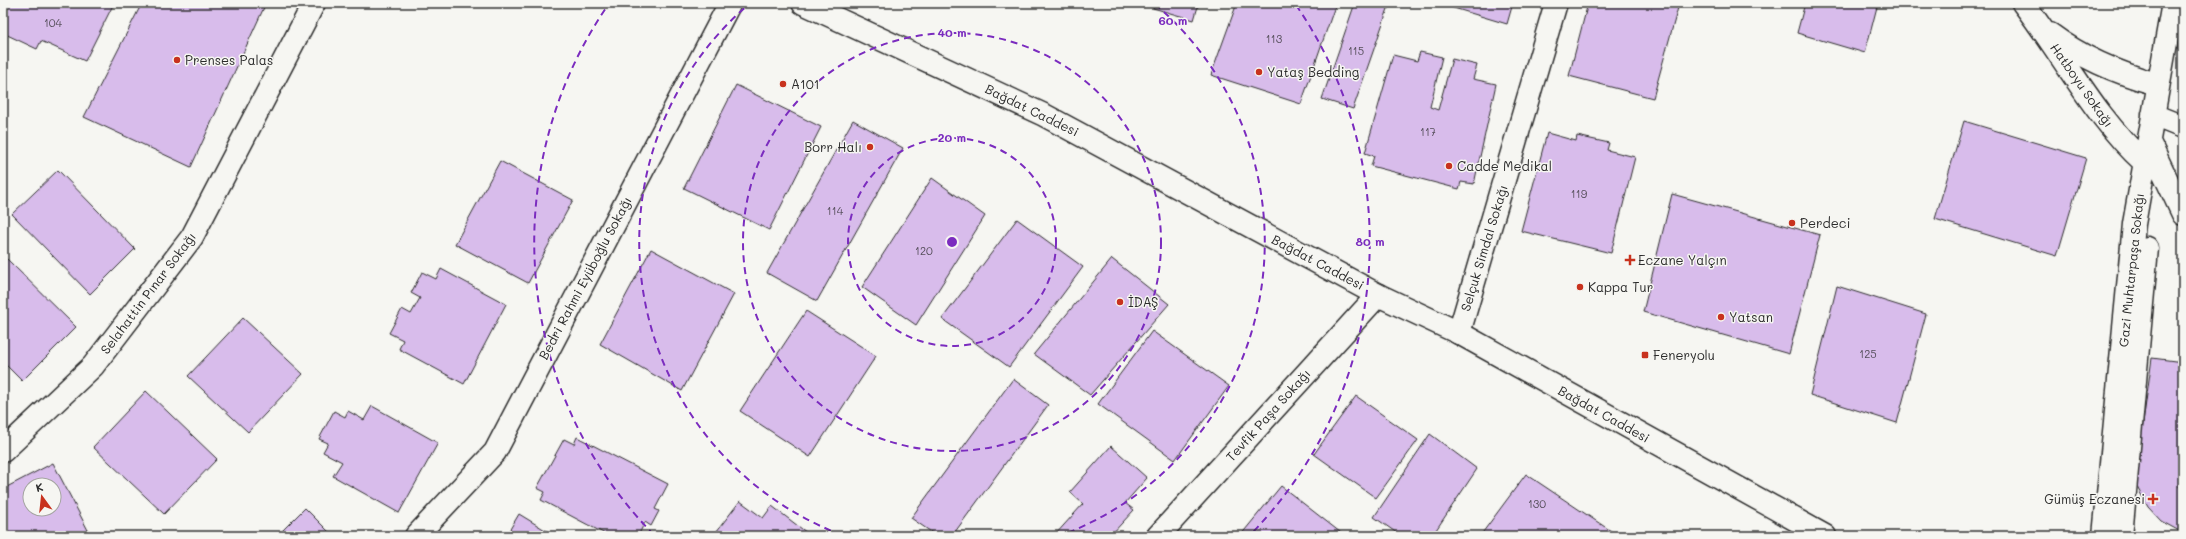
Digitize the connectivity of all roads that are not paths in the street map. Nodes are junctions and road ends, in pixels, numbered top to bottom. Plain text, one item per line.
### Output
1 (314, 3) edge
2 (730, 3) edge
3 (803, 3) edge
4 (1556, 3) edge
5 (2023, 3) edge
6 (2173, 3) edge
7 (2043, 29) junction
8 (2157, 84) junction
9 (2153, 115) junction
10 (2183, 127) edge
11 (2149, 142) junction
12 (2145, 163) junction
13 (2183, 214) edge
14 (1378, 295) junction
15 (1459, 332) junction
16 (3, 451) edge
17 (1802, 531) edge
18 (416, 536) edge
19 (1158, 536) edge
20 (1825, 536) edge
21 (2104, 536) edge
22 (2121, 536) edge

1 - 16 street, Selahattin Pınar Sokağı
2 - 18 street, Bedri Rahmi Eyüboğlu Sokağı
3 - 14 street, Bağdat Caddesi
4 - 15 street, Selçuk Simdal Sokağı
5 - 7 street, Hatboyu Sokağı
6 - 8 street
7 - 8 street
7 - 12 street, Hatboyu Sokağı
8 - 9 street
9 - 10 street
9 - 11 street
11 - 12 street
11 - 13 street
12 - 21 street, Gazi Muhtarpaşa Sokağı
12 - 22 street, Gazi Muhtarpaşa Sokağı
14 - 15 street, Bağdat Caddesi
14 - 19 street, Tevfik Paşa Sokağı
15 - 17 street, Bağdat Caddesi
17 - 20 street, Bağdat Caddesi

